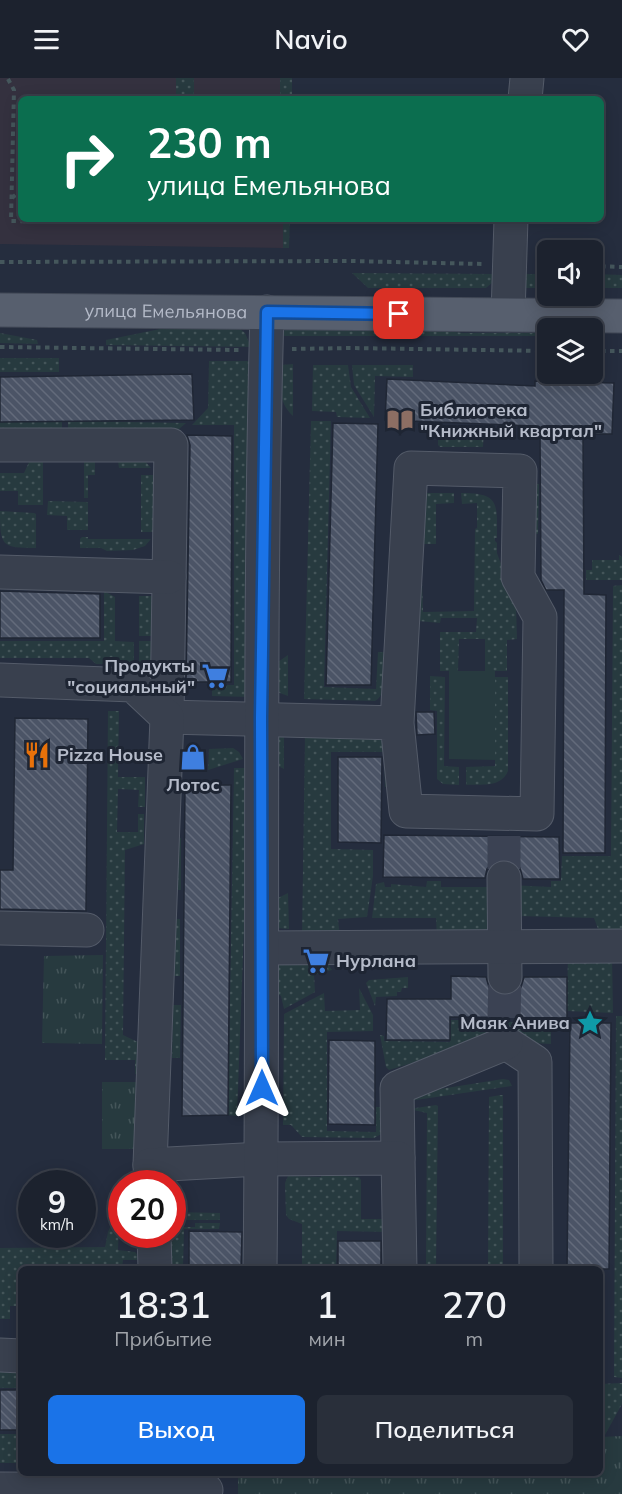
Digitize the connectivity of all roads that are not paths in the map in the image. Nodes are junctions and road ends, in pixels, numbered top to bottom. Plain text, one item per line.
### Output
1 (527, 78) edge
2 (525, 96) edge
3 (511, 222) edge
4 (0, 310) edge
5 (267, 312) junction
6 (508, 315) junction
7 (622, 316) edge
8 (0, 445) edge
9 (0, 572) edge
10 (169, 577) junction
11 (0, 680) edge
12 (167, 717) junction
13 (261, 718) junction
14 (397, 723) junction
15 (504, 878) tunnel mouth
16 (0, 928) edge
17 (87, 930) dead end
18 (622, 946) edge
19 (262, 948) junction
20 (504, 962) junction
21 (398, 1158) junction
22 (261, 1159) junction
23 (151, 1170) edge
24 (180, 1170) edge
25 (154, 1248) edge
26 (155, 1266) edge
27 (260, 1266) edge
28 (400, 1266) edge
29 (536, 1266) edge
30 (0, 1355) edge
31 (18, 1356) edge
32 (0, 1489) edge
33 (206, 1490) dead end

1 - 2 street
3 - 6 street
4 - 5 main road, улица Емельянова
5 - 6 main road, улица Емельянова
5 - 13 street
6 - 7 main road, улица Емельянова
8 - 10 street
9 - 10 street
10 - 12 street
11 - 12 street
12 - 13 street
12 - 23 street
13 - 14 street
13 - 19 street
14 - 14 street
15 - 20 street
16 - 17 street
18 - 20 street
19 - 20 street
19 - 22 street
21 - 22 street
21 - 28 street
21 - 29 street
22 - 24 street
22 - 27 street
25 - 26 street
30 - 31 street
32 - 33 street

